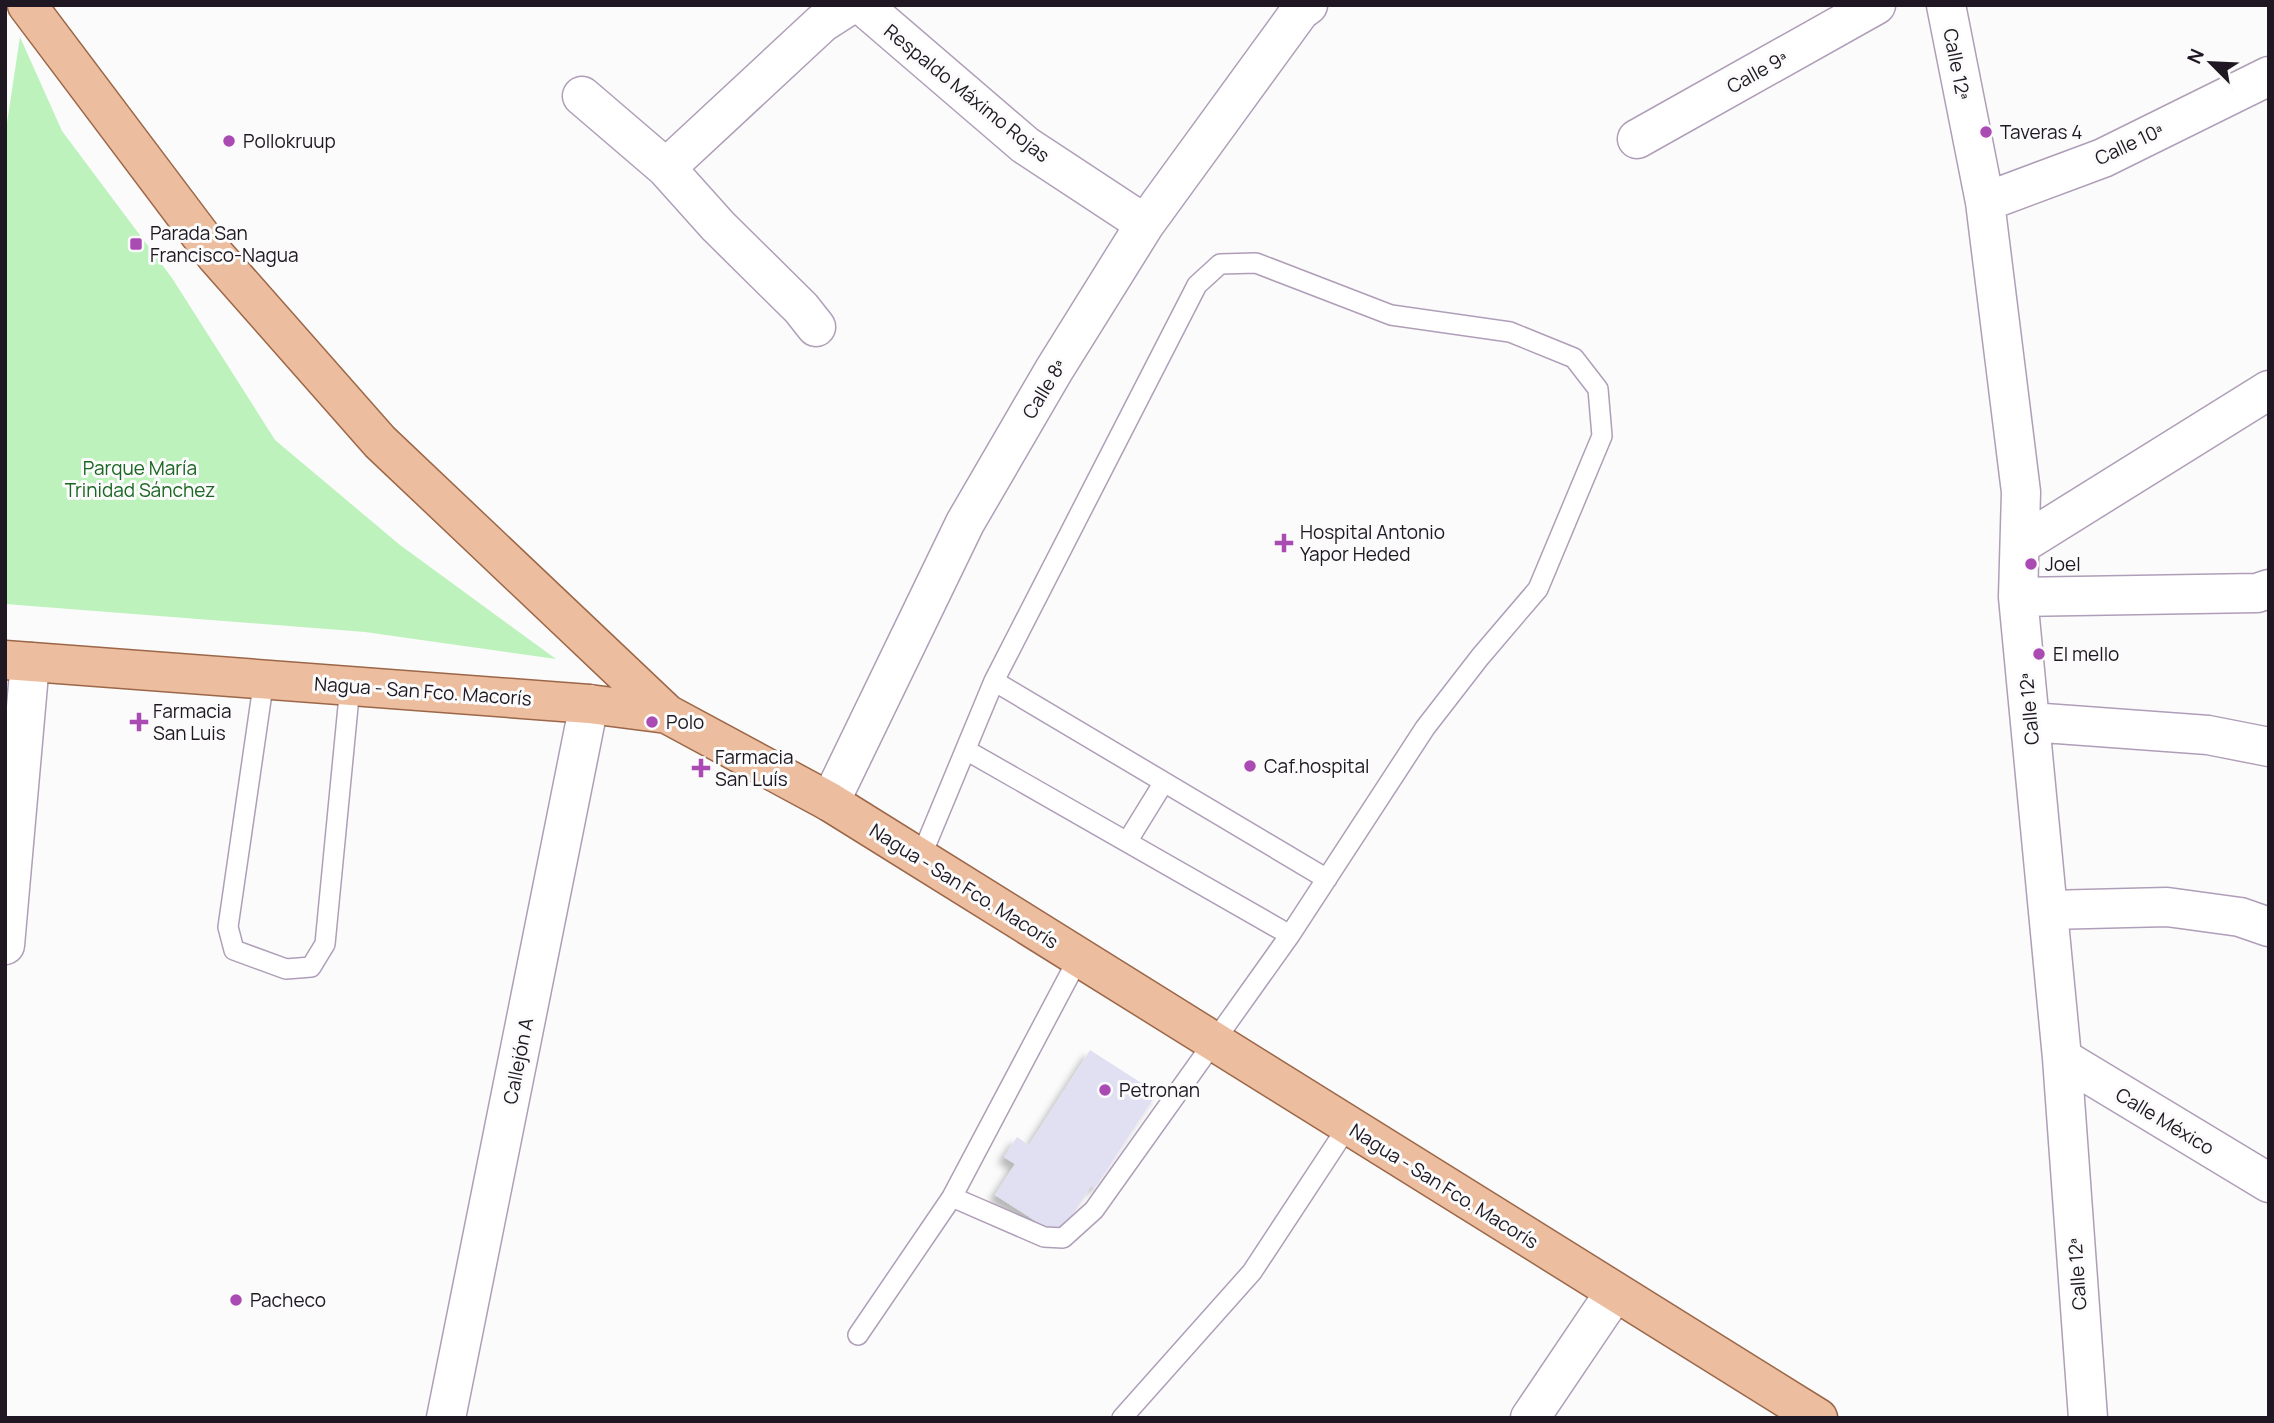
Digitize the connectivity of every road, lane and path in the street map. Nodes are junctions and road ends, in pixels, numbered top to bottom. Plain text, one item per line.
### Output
1 (27, 5) edge
2 (850, 5) edge
3 (862, 5) edge
4 (1308, 5) edge
5 (1876, 5) edge
6 (1946, 5) edge
7 (2269, 76) edge
8 (582, 96) dead end
9 (1637, 139) dead end
10 (666, 168) junction
11 (1985, 202) junction
12 (1145, 224) junction
13 (816, 327) dead end
14 (2269, 390) edge
15 (2020, 545) junction
16 (2269, 589) edge
17 (2018, 597) junction
18 (18, 661) edge
19 (264, 679) junction
20 (994, 681) junction
21 (350, 685) junction
22 (589, 704) junction
23 (667, 714) junction
24 (2030, 722) junction
25 (2269, 747) edge
26 (966, 750) junction
27 (1164, 782) junction
28 (830, 802) junction
29 (1126, 842) junction
30 (920, 859) junction
31 (1327, 878) junction
32 (2049, 910) junction
33 (2269, 927) edge
34 (1290, 935) junction
35 (5, 945) edge
36 (1079, 957) junction
37 (1213, 1042) junction
38 (2062, 1058) junction
39 (1348, 1126) junction
40 (2269, 1183) edge
41 (952, 1197) junction
42 (1615, 1292) junction
43 (858, 1335) dead end
44 (446, 1418) edge
45 (1122, 1418) edge
46 (1530, 1418) edge
47 (1818, 1418) edge
48 (2088, 1418) edge

1 - 23 main road
2 - 10 street
3 - 12 street, Respaldo Máximo Rojas
4 - 12 street, Calle 8ª
5 - 9 street, Calle 9ª
6 - 11 street, Calle 12ª
7 - 11 street, Calle 10ª
8 - 10 street
10 - 13 street
11 - 15 street, Calle 12ª
12 - 28 street, Calle 8ª
14 - 15 street
15 - 17 street, Calle 12ª
16 - 17 street
17 - 24 street, Calle 12ª
18 - 19 main road, Nagua - San Fco. Macorís
18 - 35 street
19 - 21 main road, Nagua - San Fco. Macorís
19 - 21 lane
20 - 26 lane
20 - 27 lane
20 - 31 lane
21 - 22 main road, Nagua - San Fco. Macorís
22 - 23 main road, Nagua - San Fco. Macorís
22 - 44 street, Callejón A
23 - 28 main road, Nagua - San Fco. Macorís
24 - 25 street
24 - 32 street, Calle 12ª
26 - 29 lane
26 - 30 lane
27 - 29 lane
27 - 31 lane
28 - 30 main road, Nagua - San Fco. Macorís
29 - 34 lane
30 - 36 main road, Nagua - San Fco. Macorís
31 - 34 lane
32 - 33 street
32 - 38 street, Calle 12ª
34 - 37 lane
36 - 37 main road, Nagua - San Fco. Macorís
36 - 41 lane
37 - 39 main road, Nagua - San Fco. Macorís
37 - 41 lane
38 - 40 street, Calle México
38 - 48 street, Calle 12ª
39 - 42 main road, Nagua - San Fco. Macorís
39 - 45 lane
41 - 43 lane
42 - 46 street
42 - 47 main road, Nagua - San Fco. Macorís

